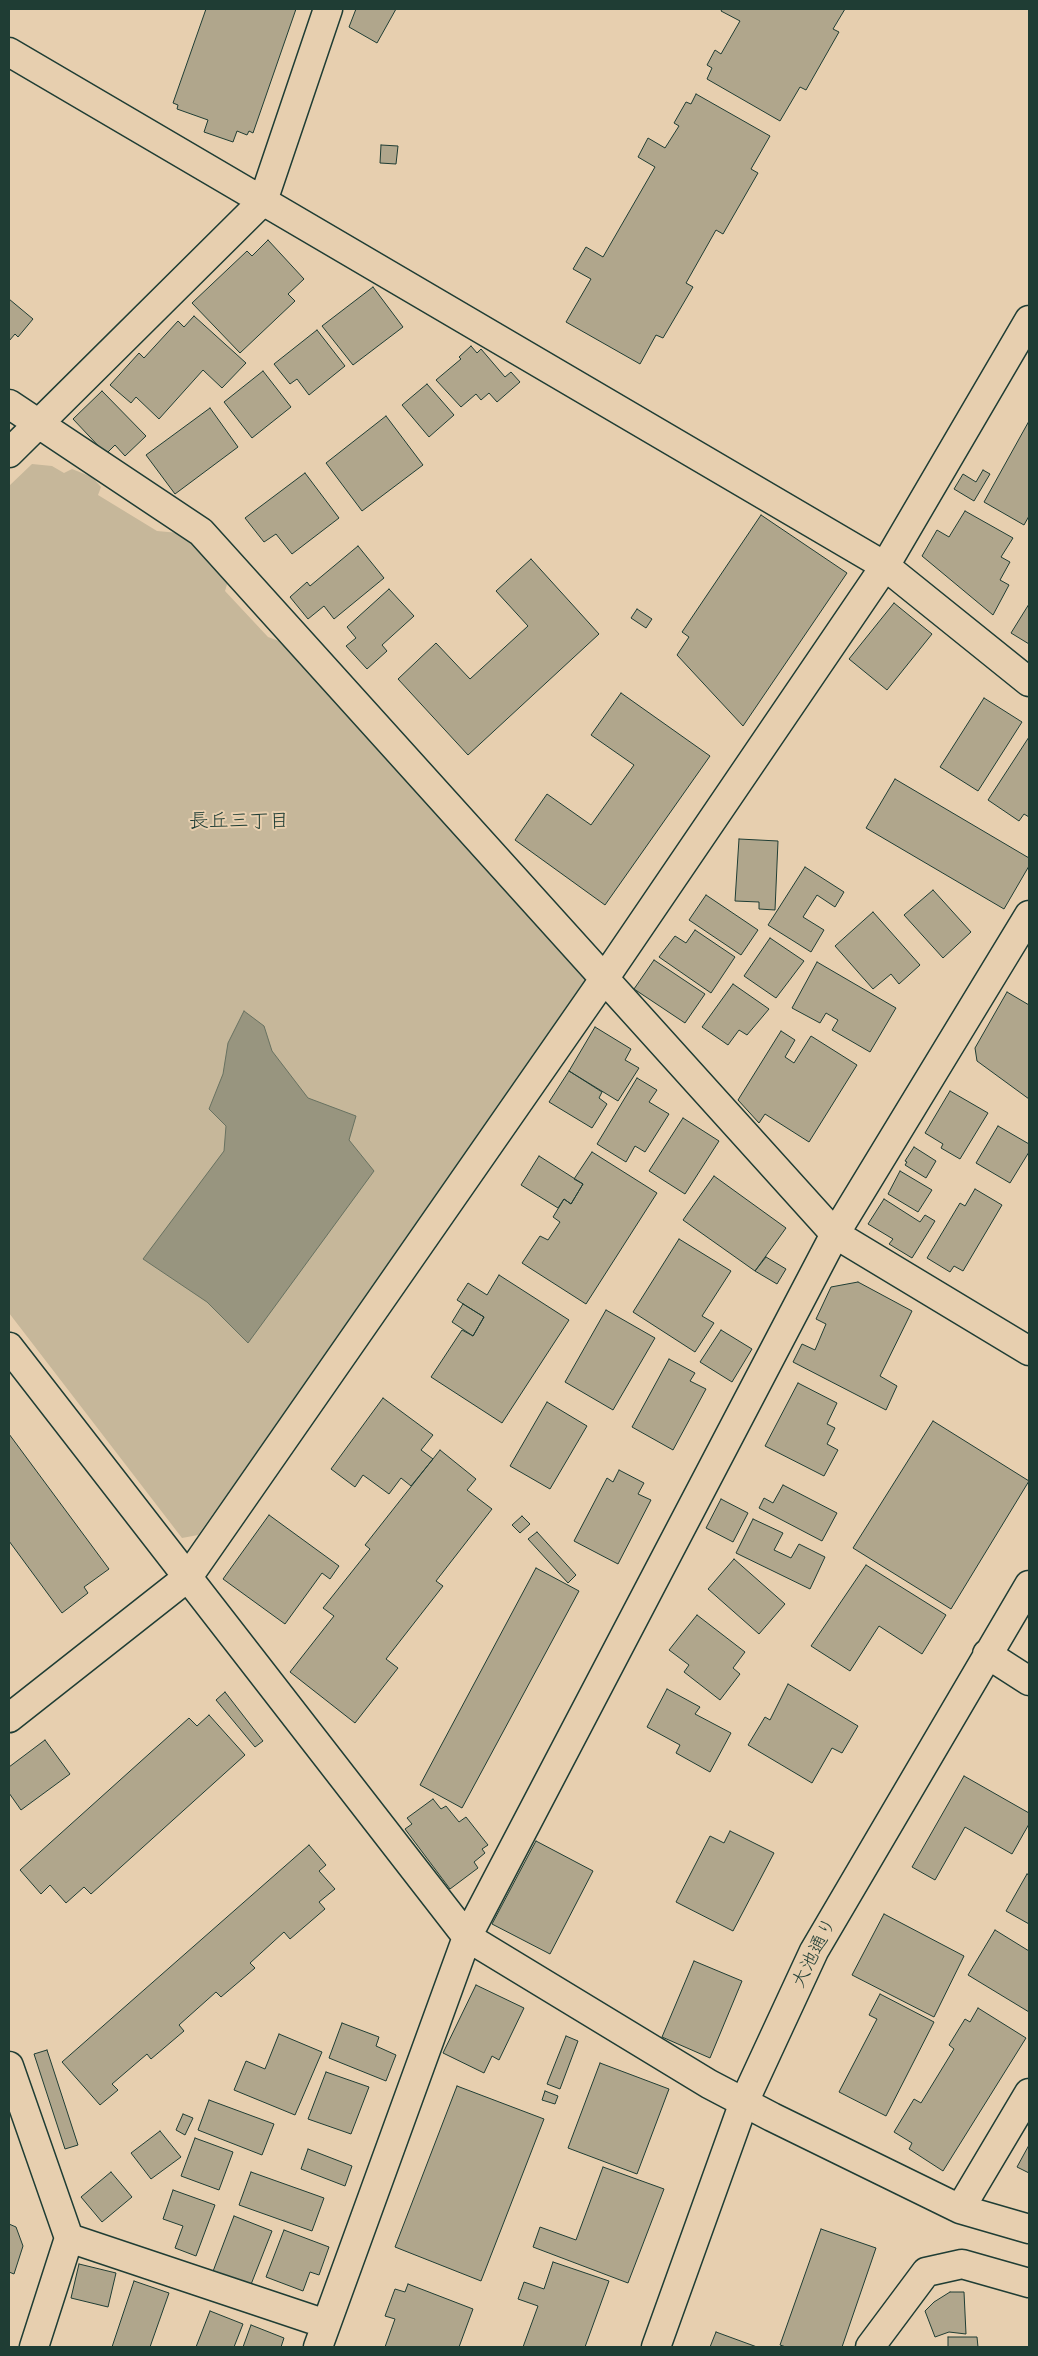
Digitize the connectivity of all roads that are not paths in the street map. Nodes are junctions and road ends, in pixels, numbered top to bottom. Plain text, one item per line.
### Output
1 (328, 9) edge
2 (9, 52) edge
3 (263, 201) junction
4 (1029, 320) edge
5 (9, 404) edge
6 (38, 424) junction
7 (9, 453) edge
8 (885, 566) junction
9 (1029, 682) edge
10 (1029, 916) edge
11 (604, 979) junction
12 (834, 1234) junction
13 (9, 1347) edge
14 (1029, 1351) edge
15 (188, 1577) junction
16 (1029, 1585) edge
17 (987, 1654) junction
18 (1029, 1681) edge
19 (9, 1718) edge
20 (467, 1937) junction
21 (9, 2066) edge
22 (1029, 2094) edge
23 (744, 2102) junction
24 (960, 2209) junction
25 (1029, 2229) edge
26 (69, 2238) junction
27 (1029, 2283) edge
28 (322, 2336) edge
29 (34, 2347) edge
30 (656, 2347) edge
31 (870, 2347) edge

1 - 3 street
2 - 3 street
3 - 6 street
3 - 8 street
4 - 8 street
5 - 6 street
6 - 7 street
6 - 11 street
8 - 9 street
8 - 11 street
10 - 12 street
11 - 12 street
11 - 15 street
12 - 14 street
12 - 20 street
13 - 15 street
15 - 19 street
15 - 20 street
16 - 17 street, 大池通り
17 - 18 street
17 - 23 street, 大池通り
20 - 23 street
20 - 28 street
21 - 26 street
22 - 24 street
23 - 24 street
23 - 30 street, 大池通り
24 - 25 street
26 - 28 street
26 - 29 street
27 - 31 street

